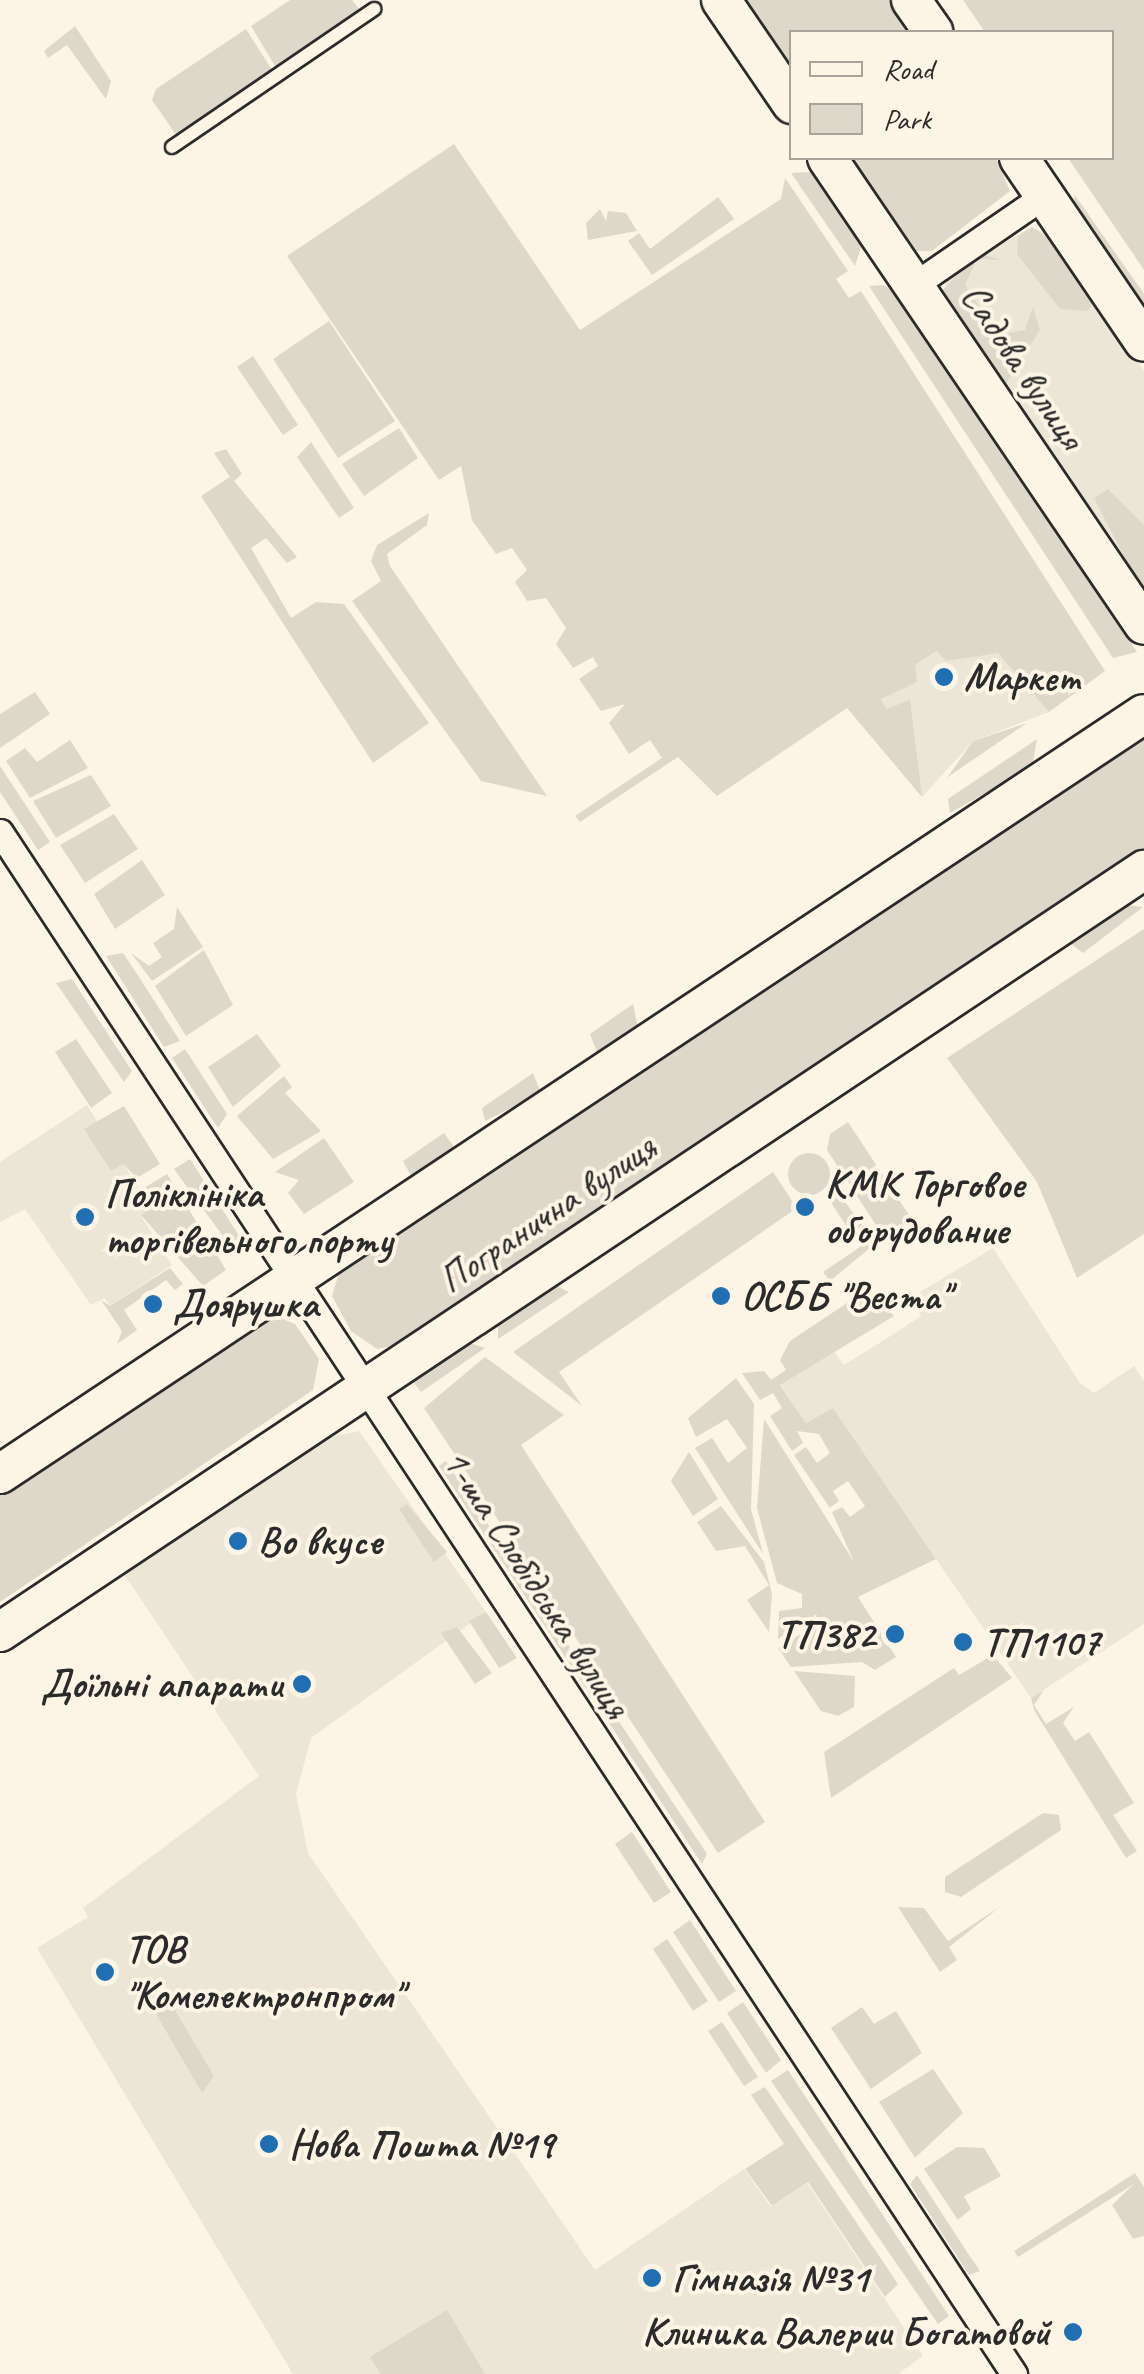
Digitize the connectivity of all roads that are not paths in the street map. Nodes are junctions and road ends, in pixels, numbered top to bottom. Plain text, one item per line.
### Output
1 (721, 0) edge
2 (911, 0) edge
3 (374, 9) dead end
4 (932, 30) edge
5 (789, 100) edge
6 (172, 147) dead end
7 (829, 160) edge
8 (1020, 160) edge
9 (1044, 195) junction
10 (914, 286) junction
11 (1144, 342) edge
12 (1144, 625) edge
13 (1144, 714) edge
14 (0, 832) edge
15 (1144, 870) edge
16 (292, 1279) junction
17 (365, 1389) junction
18 (0, 1474) edge
19 (0, 1632) edge
20 (1014, 2374) edge

1 - 5 main road
2 - 4 main road
3 - 6 lane
7 - 10 main road, Садова вулиця
8 - 9 main road
9 - 10 street
9 - 11 main road
10 - 12 main road, Садова вулиця
13 - 16 main road
14 - 16 street, 1-ша Слобідська вулиця
15 - 17 main road, Погранична вулиця
16 - 17 street, 1-ша Слобідська вулиця
16 - 18 main road
17 - 19 main road, Погранична вулиця
17 - 20 street, 1-ша Слобідська вулиця

